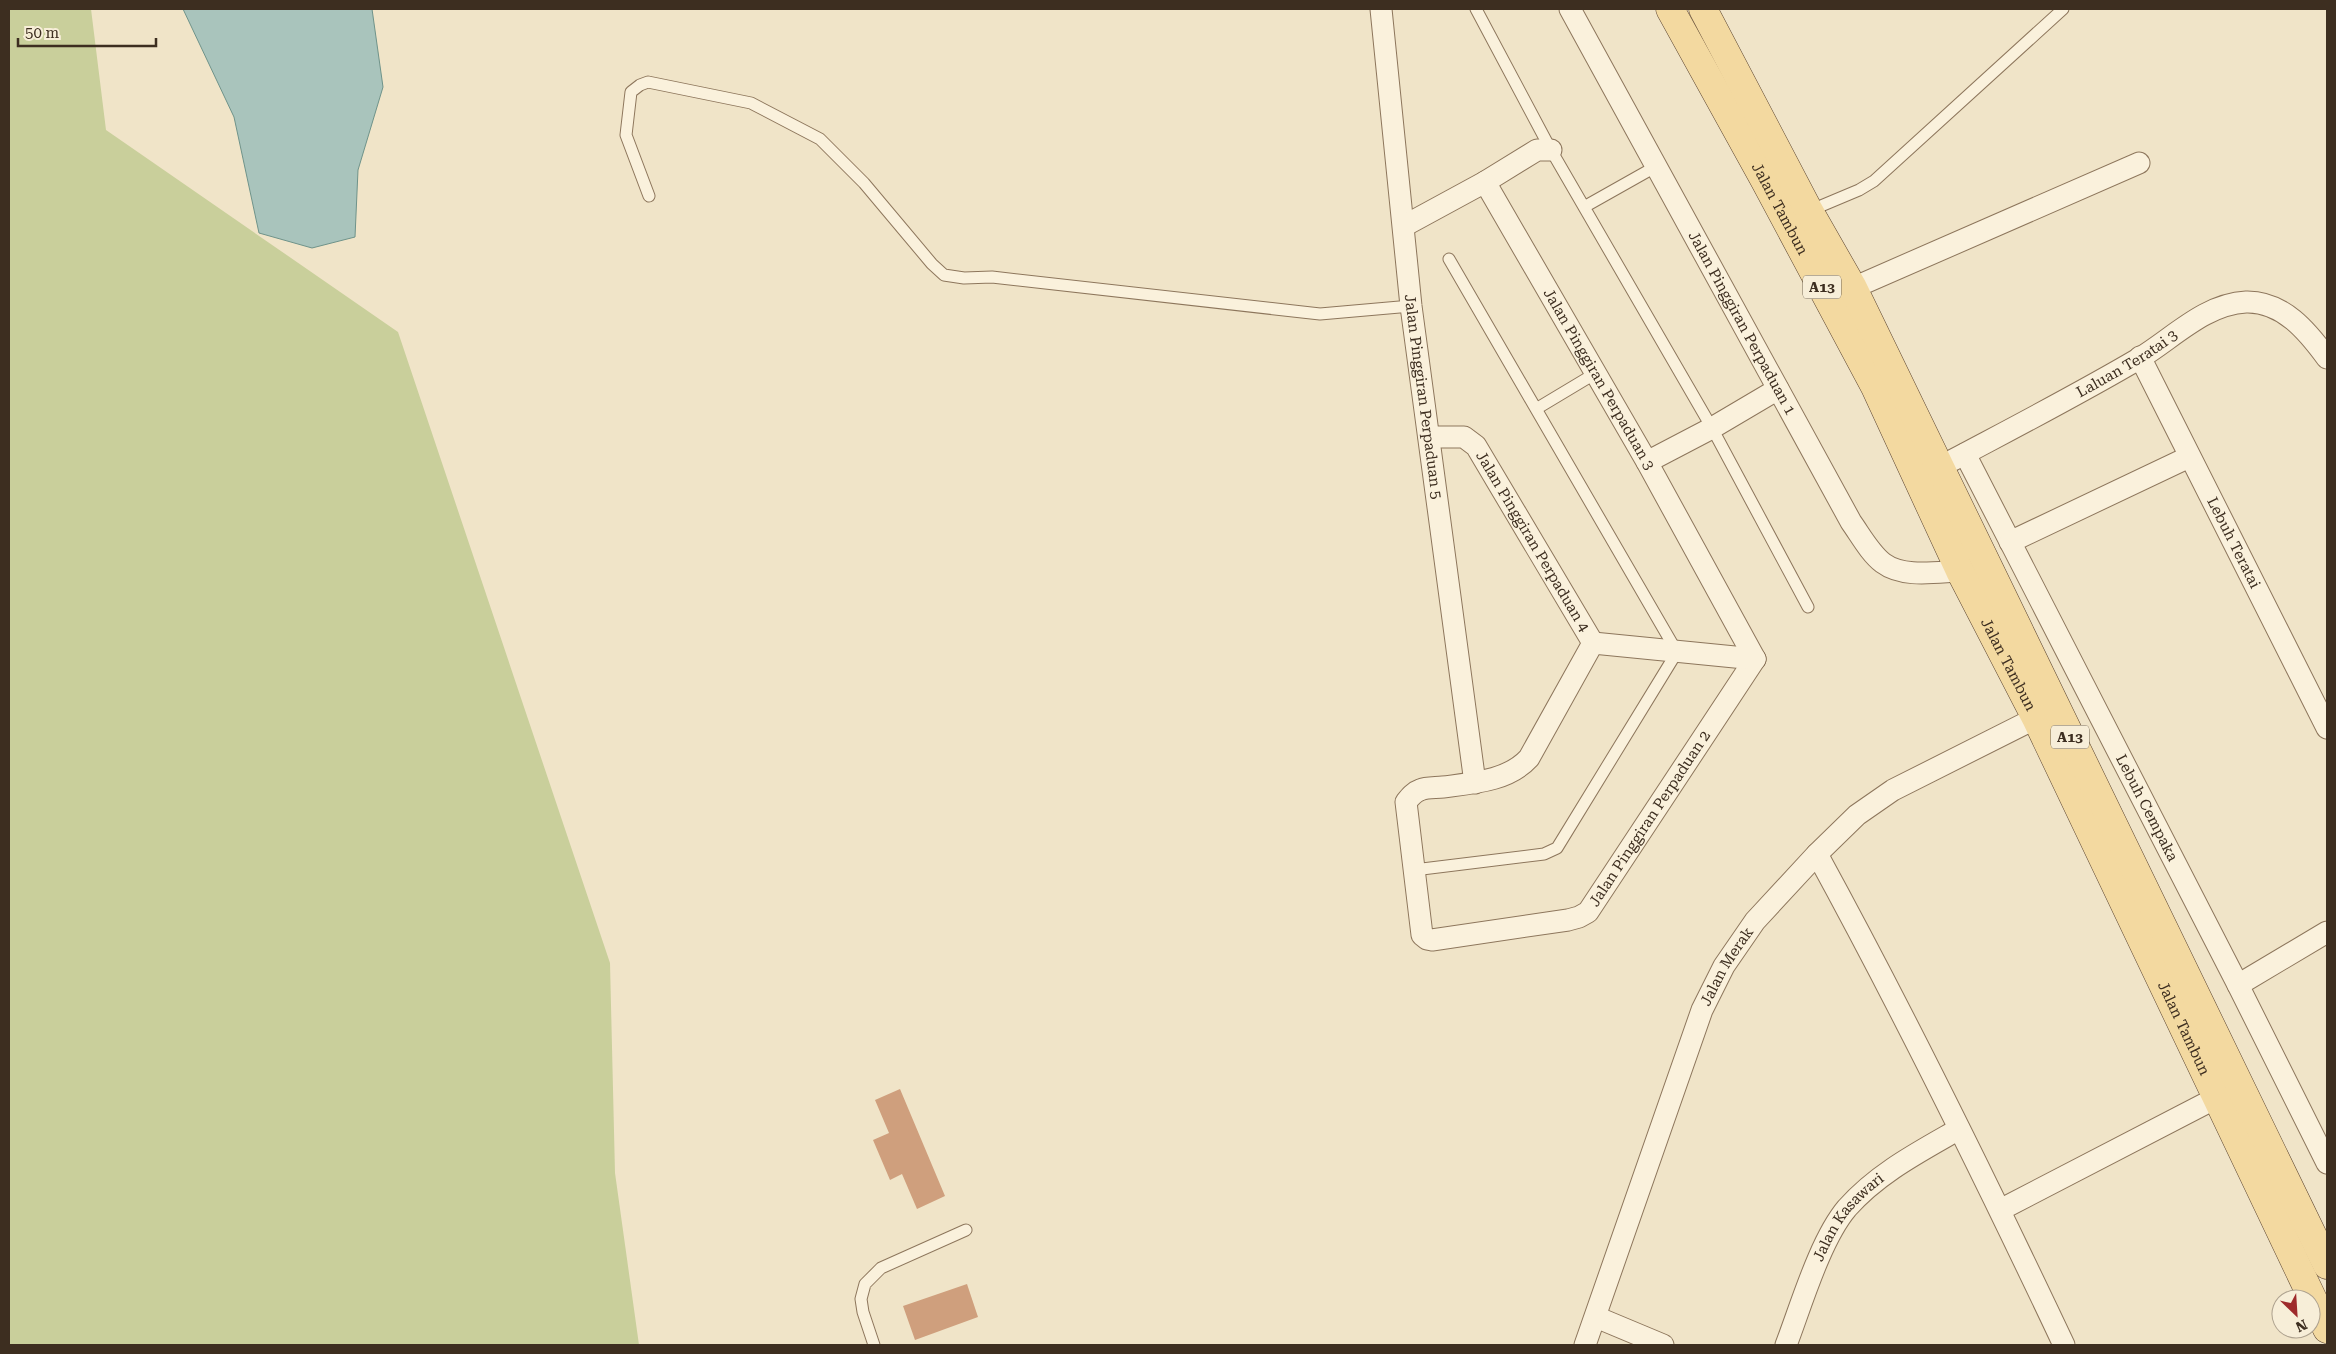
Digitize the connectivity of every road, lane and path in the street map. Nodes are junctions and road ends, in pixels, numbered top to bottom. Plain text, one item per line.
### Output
1 (1381, 9) edge
2 (1476, 9) edge
3 (1570, 9) edge
4 (1670, 9) edge
5 (1676, 9) edge
6 (1703, 9) edge
7 (2063, 9) edge
8 (1698, 59) junction
9 (1551, 150) junction
10 (2139, 163) dead end
11 (1756, 165) junction
12 (1655, 167) junction
13 (1485, 182) junction
14 (649, 196) dead end
15 (1584, 207) junction
16 (1809, 211) junction
17 (1404, 226) junction
18 (1449, 259) dead end
19 (1853, 288) junction
20 (1411, 306) junction
21 (1852, 342) junction
22 (2140, 357) junction
23 (2327, 358) edge
24 (1596, 373) junction
25 (1778, 389) junction
26 (1536, 410) junction
27 (1712, 428) junction
28 (1429, 437) junction
29 (1965, 454) junction
30 (2190, 457) junction
31 (1647, 462) junction
32 (1929, 473) junction
33 (2010, 542) junction
34 (1960, 571) junction
35 (1808, 608) dead end
36 (1593, 643) junction
37 (1677, 652) junction
38 (1754, 659) junction
39 (2036, 718) junction
40 (2327, 728) edge
41 (1475, 783) junction
42 (1817, 854) junction
43 (1414, 870) junction
44 (2327, 932) edge
45 (2238, 985) junction
46 (2216, 1098) junction
47 (1959, 1129) junction
48 (2327, 1163) edge
49 (2000, 1210) junction
50 (966, 1230) dead end
51 (2327, 1265) edge
52 (1596, 1318) junction
53 (2327, 1329) edge
54 (874, 1345) edge
55 (1585, 1345) edge
56 (1663, 1345) edge
57 (1786, 1345) edge
58 (2064, 1345) edge

1 - 17 street, Jalan Pinggiran Perpaduan 5
2 - 9 lane
3 - 12 street, Jalan Pinggiran Perpaduan 1
4 - 8 main road, Jalan Tambun / A13
5 - 8 main road
6 - 16 main road, Jalan Tambun / A13
7 - 16 lane
8 - 11 main road, Jalan Tambun / A13
9 - 13 street
9 - 15 lane
10 - 19 street
11 - 16 main road
11 - 21 main road, Jalan Tambun / A13
12 - 15 lane
12 - 25 street, Jalan Pinggiran Perpaduan 1
13 - 17 street
13 - 24 street, Jalan Pinggiran Perpaduan 3
14 - 20 lane
15 - 27 lane
16 - 19 main road, Jalan Tambun / A13
16 - 21 main road
17 - 20 street, Jalan Pinggiran Perpaduan 5
18 - 26 lane
19 - 32 main road, Jalan Tambun / A13
20 - 28 street, Jalan Pinggiran Perpaduan 5
21 - 32 main road, Jalan Tambun / A13
22 - 23 street, Laluan Teratai 3
22 - 29 street, Laluan Teratai 3
22 - 30 street, Lebuh Teratai
24 - 26 lane
24 - 31 street, Jalan Pinggiran Perpaduan 3
25 - 27 street
25 - 34 street, Jalan Pinggiran Perpaduan 1
26 - 37 lane
27 - 31 street
27 - 35 lane
28 - 36 street, Jalan Pinggiran Perpaduan 4
28 - 41 street, Jalan Pinggiran Perpaduan 5
29 - 32 street, Laluan Teratai 3
29 - 33 street, Lebuh Cempaka
30 - 33 street
30 - 40 street, Lebuh Teratai
31 - 38 street, Jalan Pinggiran Perpaduan 3
32 - 34 main road, Jalan Tambun / A13
32 - 51 main road, Jalan Tambun / A13
33 - 45 street, Lebuh Cempaka
34 - 39 main road, Jalan Tambun
36 - 37 street
36 - 41 street, Jalan Pinggiran Perpaduan 4
37 - 38 street
37 - 43 lane
38 - 43 street, Jalan Pinggiran Perpaduan 2
39 - 42 street, Jalan Merak
39 - 46 main road, Jalan Tambun
41 - 43 street, Jalan Pinggiran Perpaduan 2
42 - 47 street
42 - 52 street, Jalan Merak
44 - 45 street
45 - 48 street, Lebuh Cempaka
46 - 49 street
46 - 53 main road, Jalan Tambun
47 - 49 street
47 - 57 street, Jalan Kasawari
49 - 58 street
50 - 54 lane
52 - 55 street, Jalan Merak
52 - 56 street

